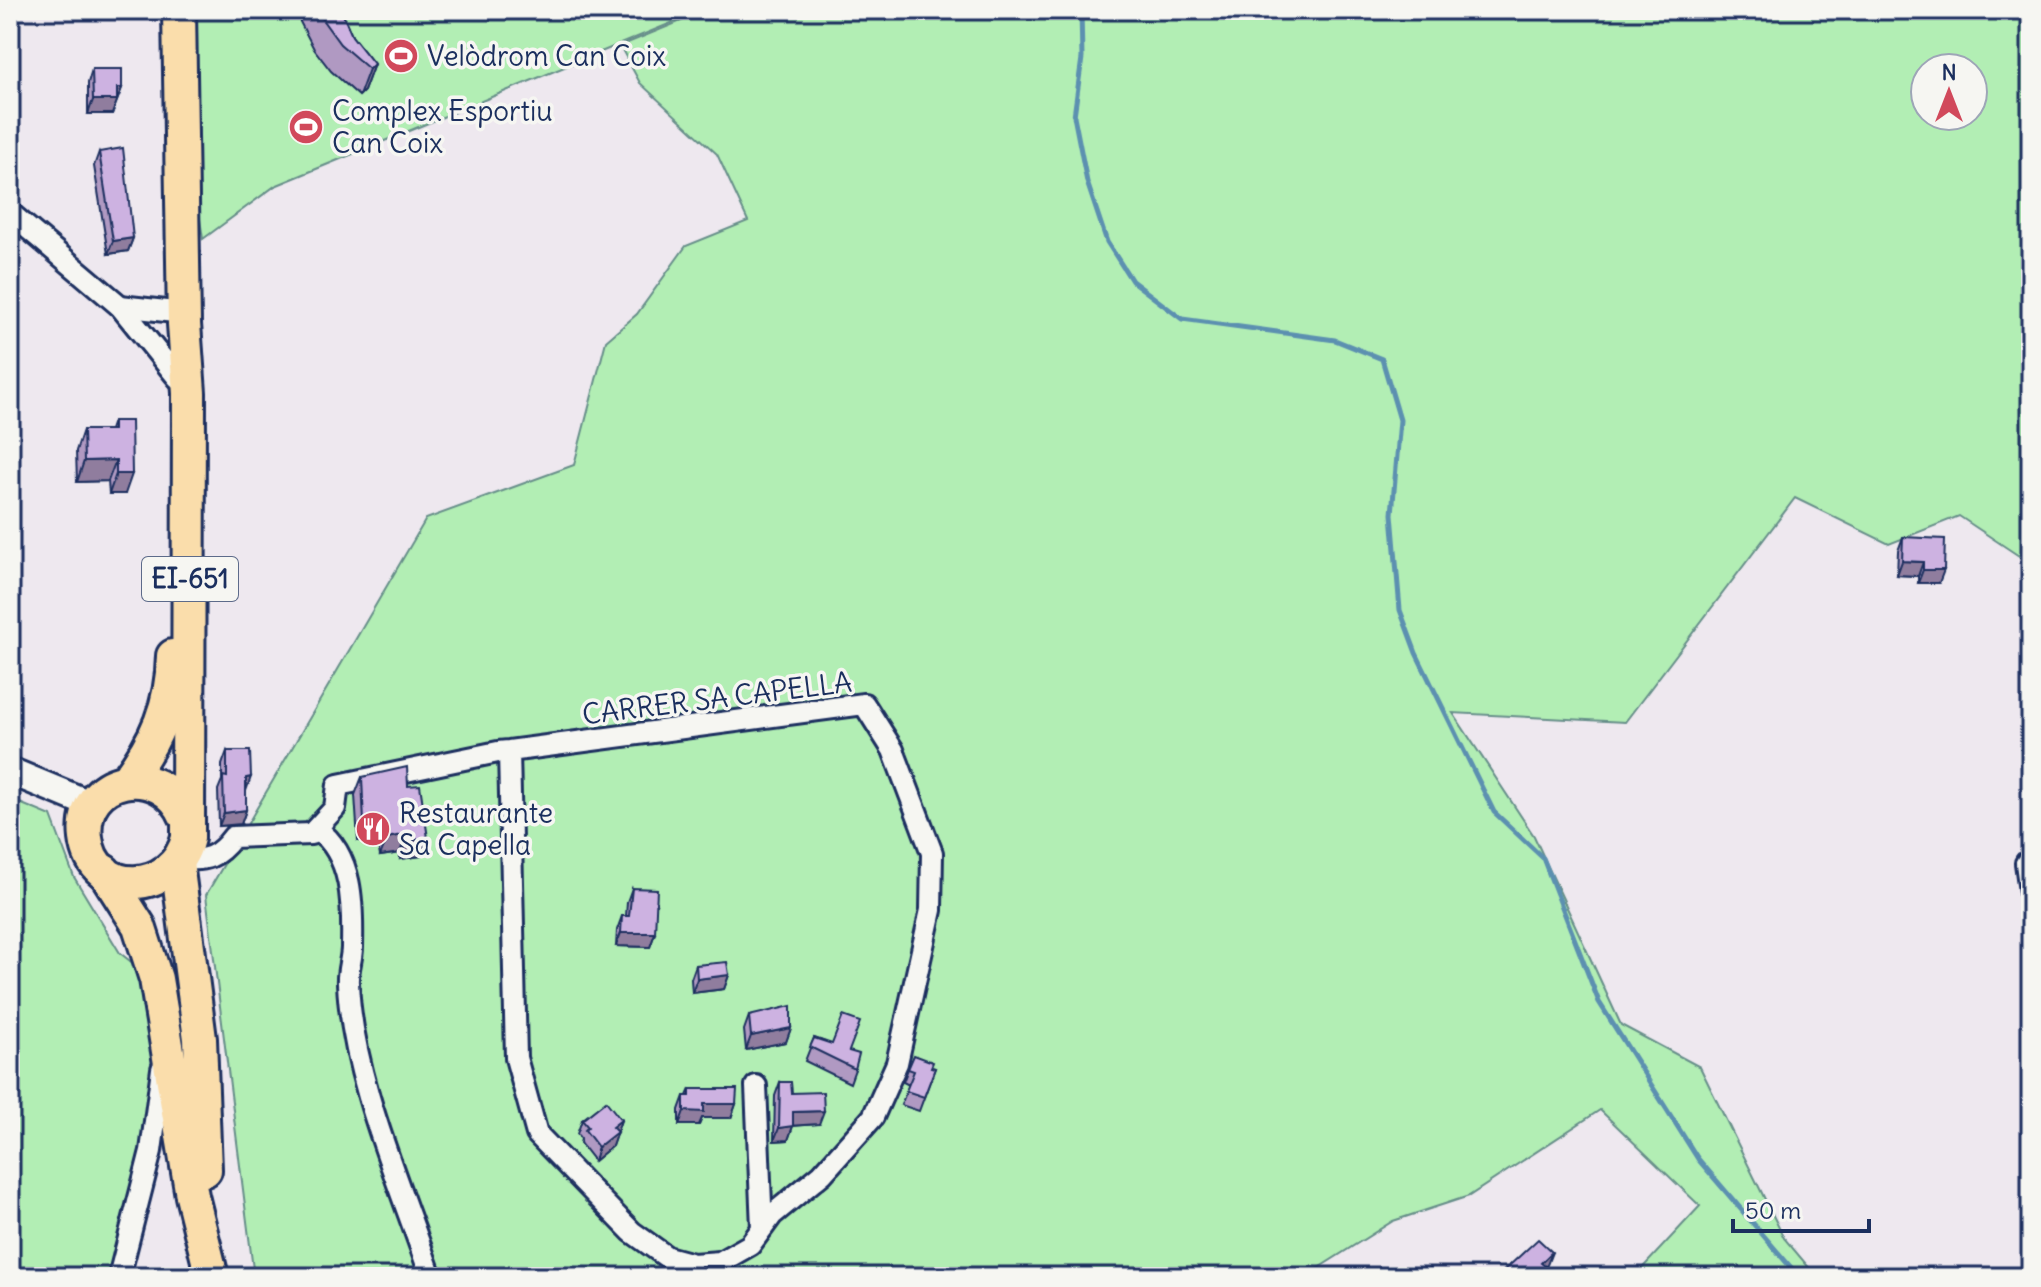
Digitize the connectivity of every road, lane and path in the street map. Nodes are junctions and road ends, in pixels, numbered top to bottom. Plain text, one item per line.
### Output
1 (179, 10) edge
2 (10, 213) edge
3 (120, 306) junction
4 (184, 326) junction
5 (143, 333) junction
6 (178, 378) junction
7 (509, 751) junction
8 (10, 771) edge
9 (126, 781) junction
10 (92, 805) junction
11 (186, 817) junction
12 (317, 829) junction
13 (179, 861) junction
14 (2026, 863) dead end
15 (104, 871) junction
16 (2031, 899) edge
17 (166, 1041) junction
18 (756, 1086) dead end
19 (762, 1228) junction
20 (119, 1277) edge
21 (214, 1277) edge
22 (431, 1277) edge

1 - 4 main road, EI-651
2 - 3 street
3 - 4 street
3 - 5 street
4 - 5 street
4 - 6 main road, EI-651
4 - 11 main road, EI-651
5 - 6 street
6 - 9 main road, EI-651
7 - 12 street, CARRER SA CAPELLA
7 - 19 street, CARRER SA CAPELLA
7 - 19 street, CARRER SA CAPELLA
8 - 10 street
9 - 10 main road, EI-651
9 - 11 main road
10 - 15 main road, EI-651
11 - 13 main road, EI-651
12 - 13 street
12 - 22 street
13 - 15 main road
13 - 21 main road, EI-651
14 - 16 street
15 - 17 main road, EI-651
17 - 20 street
17 - 21 main road, EI-651
18 - 19 street

